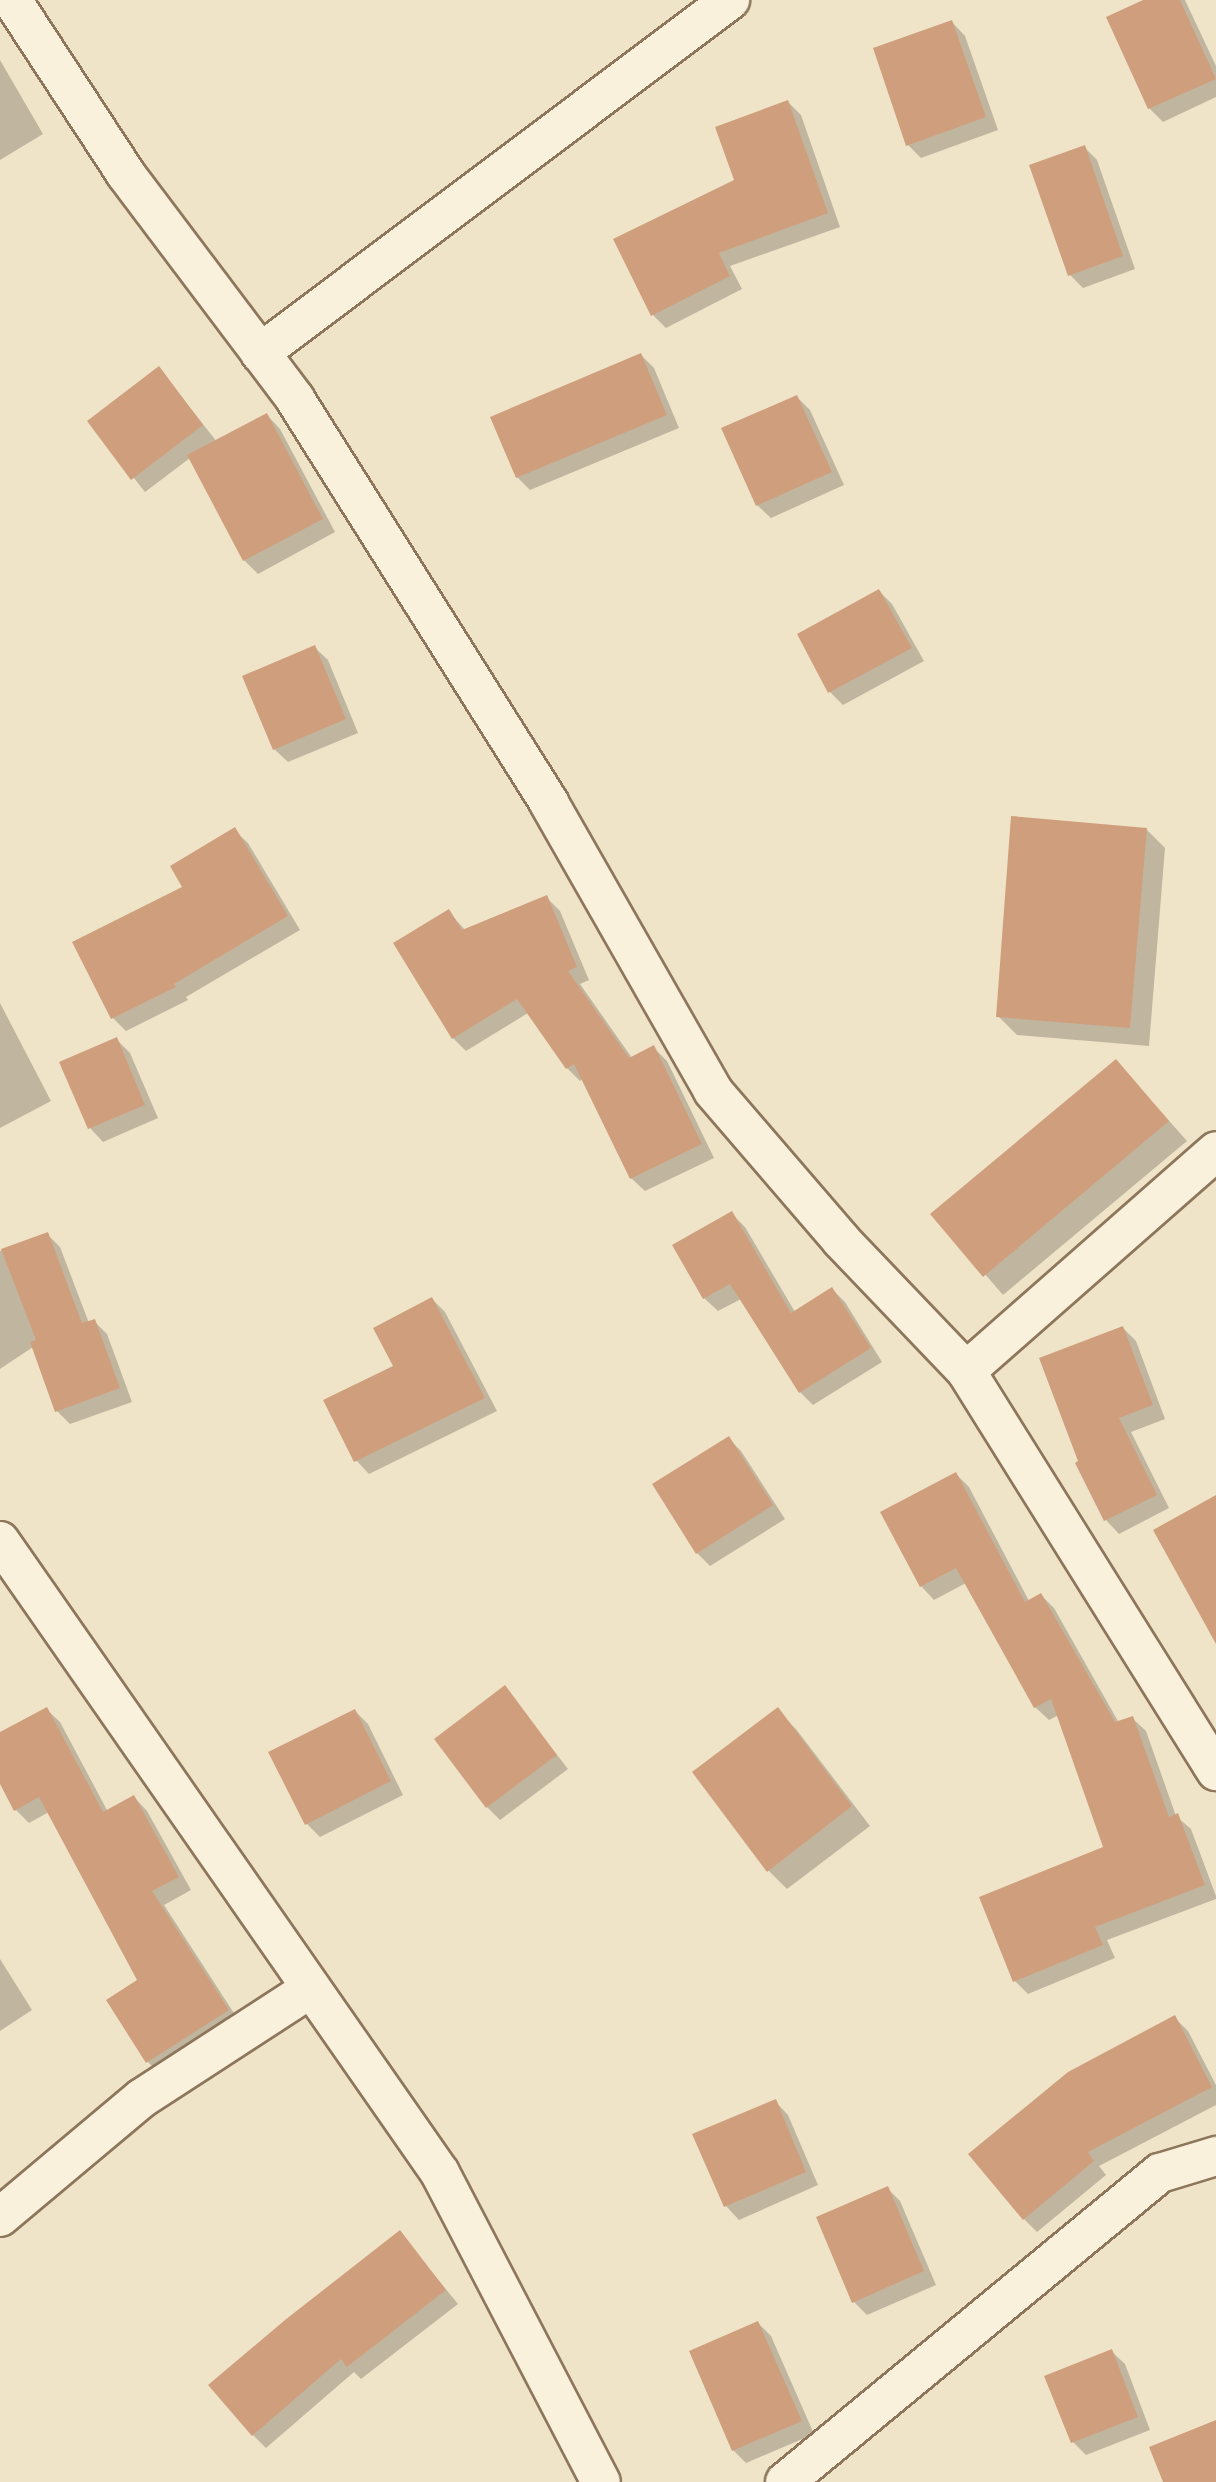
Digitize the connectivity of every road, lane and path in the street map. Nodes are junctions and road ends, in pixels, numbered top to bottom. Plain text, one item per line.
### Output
1 (12, 0) edge
2 (730, 0) edge
3 (260, 353) junction
4 (1216, 1151) edge
5 (967, 1371) junction
6 (0, 1541) edge
7 (1216, 1771) edge
8 (310, 1989) junction
9 (1216, 2156) edge
10 (0, 2217) edge
11 (601, 2482) edge
12 (785, 2482) edge

1 - 3 street
2 - 3 street
3 - 5 street
4 - 5 street
5 - 7 street
6 - 8 street
8 - 10 street
8 - 11 street
9 - 12 street

